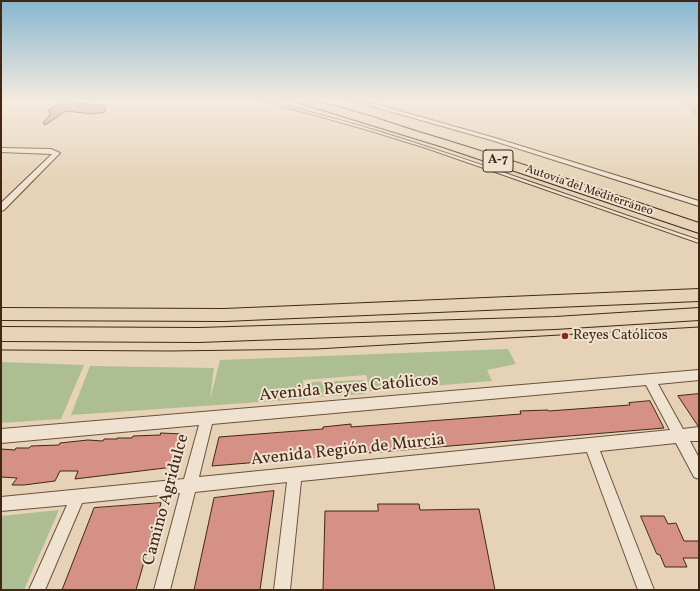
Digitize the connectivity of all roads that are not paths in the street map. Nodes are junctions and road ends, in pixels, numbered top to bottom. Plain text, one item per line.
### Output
1 (363, 128) edge
2 (393, 128) edge
3 (425, 128) edge
4 (455, 128) edge
5 (1, 150) edge
6 (699, 204) edge
7 (1, 208) edge
8 (699, 215) edge
9 (699, 228) edge
10 (699, 242) edge
11 (699, 295) edge
12 (1, 314) edge
13 (699, 314) edge
14 (1, 334) edge
15 (699, 375) edge
16 (649, 380) junction
17 (208, 418) junction
18 (699, 434) edge
19 (1, 436) edge
20 (679, 436) junction
21 (591, 445) junction
22 (699, 472) edge
23 (295, 474) junction
24 (190, 485) junction
25 (78, 496) junction
26 (1, 504) edge
27 (38, 590) edge
28 (162, 590) edge
29 (282, 590) edge
30 (646, 590) edge

1 - 10 lane
2 - 9 highway, Autovía del Mediterráneo / A-7
3 - 8 highway, Autovía del Mediterráneo / A-7
4 - 6 street
5 - 7 street
11 - 12 main road
13 - 14 main road
15 - 16 street, Avenida Reyes Católicos
16 - 17 street, Avenida Reyes Católicos
16 - 20 street
17 - 19 street, Avenida Reyes Católicos
17 - 24 street, Camino Agridulce
18 - 20 street, Avenida Región de Murcia
20 - 21 street, Avenida Región de Murcia
20 - 22 street
21 - 23 street, Avenida Región de Murcia
21 - 30 street
23 - 24 street, Avenida Región de Murcia
23 - 29 street
24 - 25 street, Avenida Región de Murcia
24 - 28 street, Camino Agridulce
25 - 26 street, Avenida Región de Murcia
25 - 27 street

